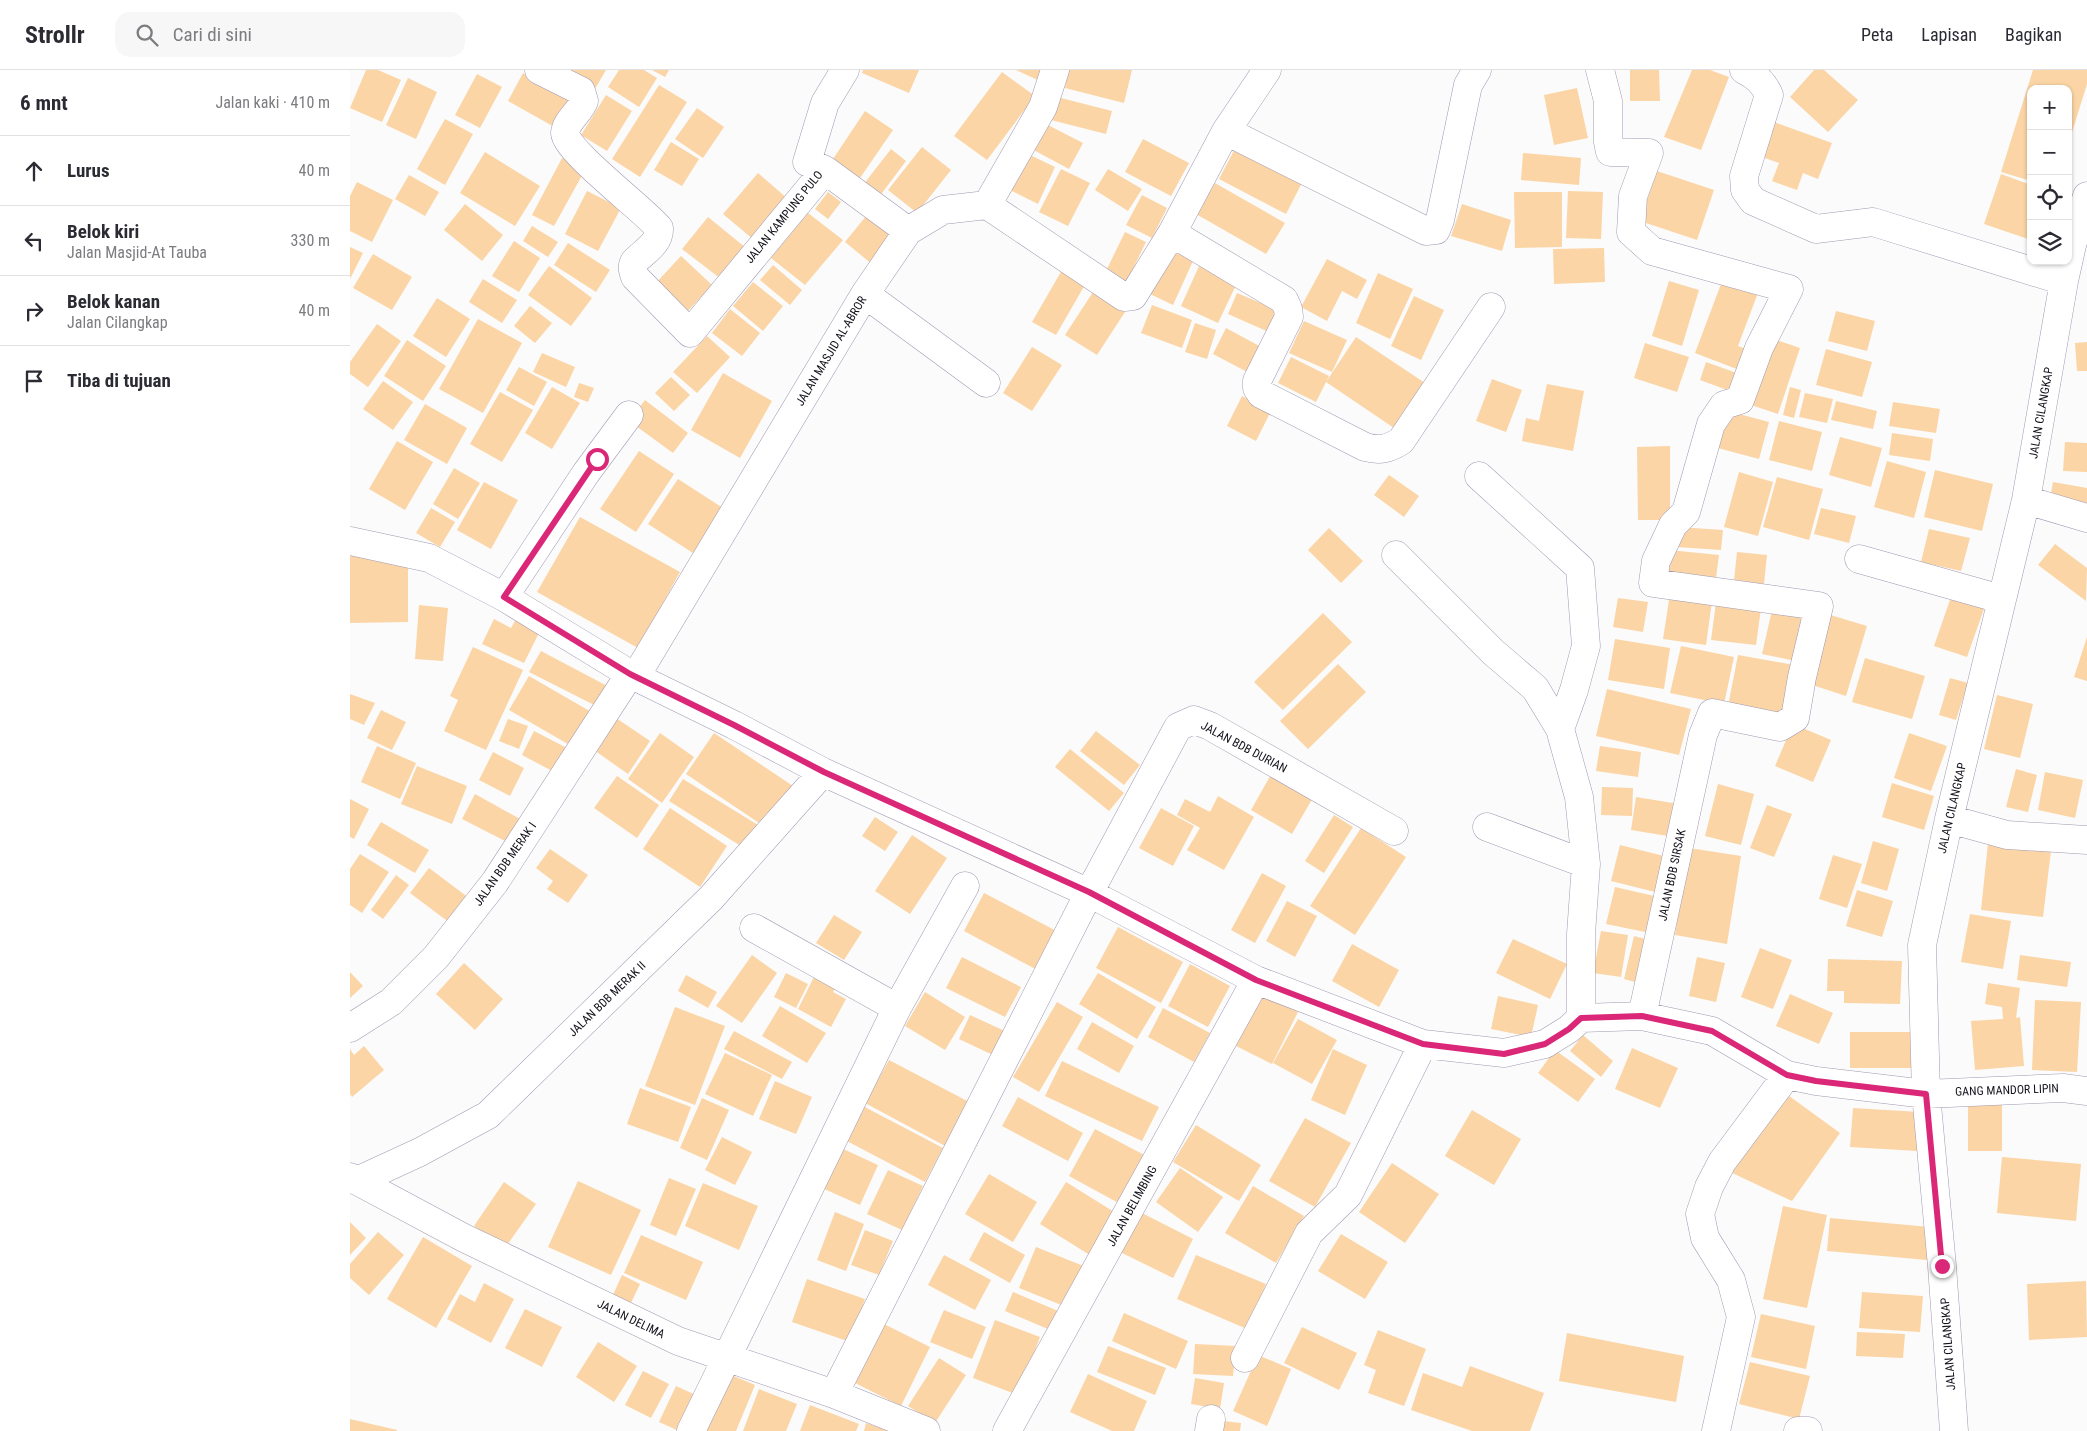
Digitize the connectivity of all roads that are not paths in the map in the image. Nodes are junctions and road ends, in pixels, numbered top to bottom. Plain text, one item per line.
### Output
1 (539, 70) edge
2 (845, 70) edge
3 (1055, 70) edge
4 (1267, 70) edge
5 (1478, 70) edge
6 (1600, 70) edge
7 (1744, 70) edge
8 (1226, 131) junction
9 (825, 170) junction
10 (2087, 196) edge
11 (987, 205) junction
12 (908, 231) junction
13 (1172, 233) junction
14 (2080, 246) edge
15 (2064, 281) junction
16 (865, 294) junction
17 (1491, 307) dead end
18 (986, 383) dead end
19 (629, 415) dead end
20 (1479, 476) dead end
21 (2026, 500) junction
22 (2087, 518) edge
23 (350, 541) edge
24 (1396, 555) dead end
25 (1859, 559) dead end
26 (504, 597) junction
27 (2001, 599) junction
28 (633, 675) junction
29 (1560, 729) junction
30 (824, 772) junction
31 (1949, 819) junction
32 (1487, 827) dead end
33 (1394, 831) dead end
34 (2087, 840) edge
35 (1586, 864) junction
36 (965, 886) dead end
37 (1089, 892) junction
38 (754, 928) dead end
39 (1256, 980) junction
40 (897, 1008) junction
41 (1642, 1016) junction
42 (1581, 1018) junction
43 (350, 1028) edge
44 (1423, 1044) junction
45 (1787, 1075) junction
46 (2087, 1092) edge
47 (1926, 1094) junction
48 (353, 1179) edge
49 (727, 1358) junction
50 (1245, 1358) dead end
51 (834, 1394) junction
52 (691, 1431) edge
53 (926, 1431) edge
54 (1006, 1431) edge
55 (1716, 1431) edge
56 (1798, 1431) edge
57 (1808, 1431) edge
58 (1954, 1431) edge

1 - 9 street, JALAN KAMPUNG PULO
2 - 9 street, JALAN KAMPUNG PULO
3 - 11 street
4 - 8 street
5 - 8 street
6 - 41 street, JALAN BDB SIRSAK
7 - 15 street
8 - 13 street
9 - 12 street
10 - 14 street, JALAN CILANGKAP
11 - 12 street, JALAN MASJID AL-ABROR
11 - 13 street
12 - 16 street, JALAN MASJID AL-ABROR
13 - 17 street
14 - 15 street, JALAN CILANGKAP
15 - 21 street, JALAN CILANGKAP
16 - 18 street
16 - 28 street, JALAN MASJID AL-ABROR
19 - 26 street
20 - 29 street
21 - 22 street
21 - 27 street, JALAN CILANGKAP
23 - 26 street
24 - 29 street
25 - 27 street
26 - 28 street
27 - 31 street, JALAN CILANGKAP
28 - 30 street
28 - 43 street, JALAN BDB MERAK I
29 - 35 street
30 - 37 street
30 - 48 street, JALAN BDB MERAK II
31 - 34 street
31 - 47 street, JALAN CILANGKAP
32 - 35 street
33 - 37 street, JALAN BDB DURIAN
35 - 42 street
36 - 40 street
37 - 39 street
37 - 51 street
38 - 40 street
39 - 44 street
39 - 54 street, JALAN BELIMBING
40 - 49 street
41 - 42 street, GANG MANDOR LIPIN
41 - 45 street, GANG MANDOR LIPIN
42 - 44 street
44 - 50 street
45 - 47 street, GANG MANDOR LIPIN
45 - 55 street
46 - 47 street, GANG MANDOR LIPIN
47 - 58 street, JALAN CILANGKAP
48 - 49 street, JALAN DELIMA
49 - 51 street, JALAN DELIMA
49 - 52 street
51 - 53 street, JALAN DELIMA
56 - 57 street

